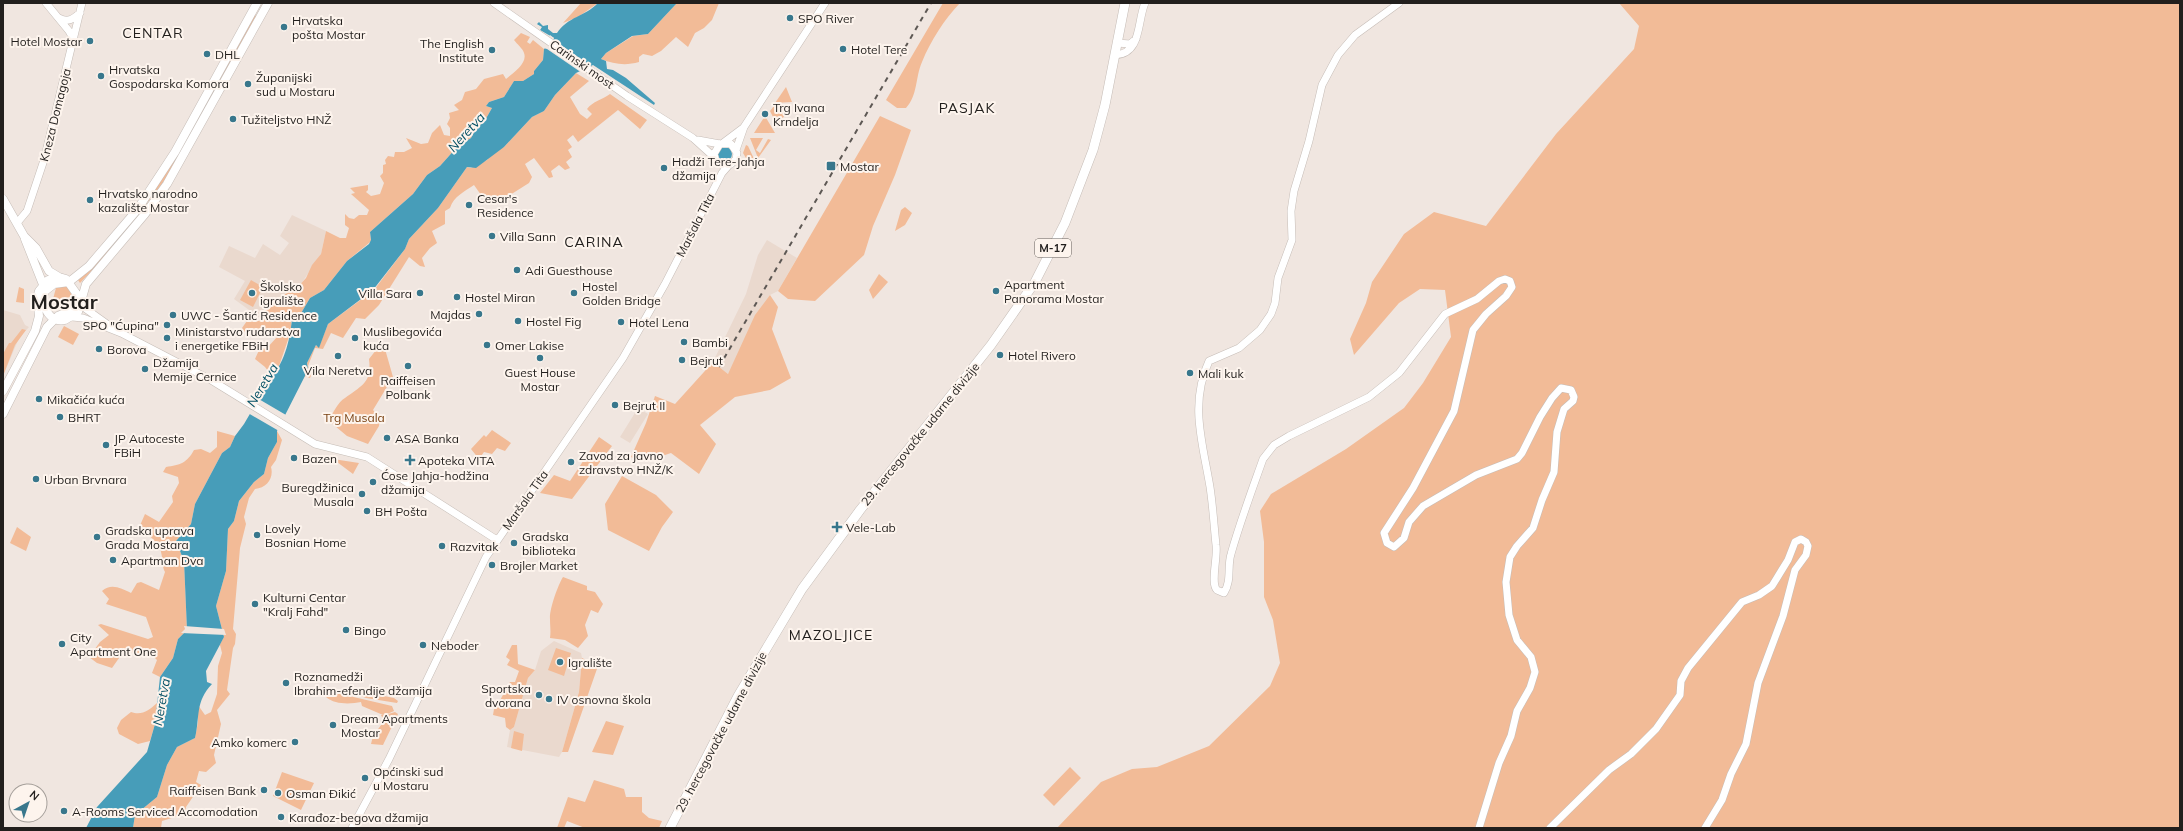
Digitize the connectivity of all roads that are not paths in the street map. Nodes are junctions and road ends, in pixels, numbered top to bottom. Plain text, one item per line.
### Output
1 (46, 3) edge
2 (82, 3) edge
3 (257, 3) edge
4 (268, 3) edge
5 (494, 3) edge
6 (825, 3) edge
7 (1126, 3) edge
8 (1145, 3) edge
9 (1399, 3) edge
10 (80, 13) junction
11 (58, 18) junction
12 (1136, 39) junction
13 (74, 40) junction
14 (1117, 43) junction
15 (1115, 54) junction
16 (744, 126) junction
17 (693, 138) junction
18 (722, 144) junction
19 (736, 150) junction
20 (716, 160) junction
21 (729, 165) junction
22 (717, 182) junction
23 (3, 199) edge
24 (17, 223) junction
25 (24, 236) junction
26 (103, 263) junction
27 (64, 279) junction
28 (44, 288) junction
29 (76, 295) junction
30 (82, 305) junction
31 (45, 308) junction
32 (72, 317) junction
33 (57, 320) junction
34 (34, 331) junction
35 (121, 333) junction
36 (3, 391) edge
37 (3, 414) edge
38 (496, 540) junction
39 (352, 828) edge
40 (670, 828) edge
41 (1479, 828) edge
42 (1550, 828) edge
43 (1705, 828) edge

1 - 11 street
2 - 10 street, Kneza Domagoja
3 - 27 main road
4 - 26 main road
5 - 17 street, Carinski most
6 - 16 street
7 - 14 main road, M-17
8 - 12 street
9 - 41 street
10 - 11 street
10 - 13 street, Kneza Domagoja
11 - 13 street
12 - 14 street
12 - 15 street
13 - 24 street, Kneza Domagoja
14 - 15 main road, 29. hercegovačke udarne divizije / M-17
15 - 40 main road, 29. hercegovačke udarne divizije / M-17
16 - 18 street
16 - 19 street
17 - 18 street
17 - 20 street
18 - 19 street
18 - 20 street
19 - 21 street
20 - 21 street
20 - 22 street, Maršala Tita
21 - 22 street, Maršala Tita
22 - 38 street, Maršala Tita
23 - 24 main road
24 - 25 main road
25 - 27 main road
25 - 28 main road
26 - 29 main road
26 - 30 main road
27 - 28 main road
27 - 29 main road
28 - 31 main road
28 - 34 main road
29 - 30 street
29 - 33 main road
30 - 32 main road
30 - 35 street
31 - 33 main road
31 - 34 main road
32 - 33 main road
32 - 35 street
33 - 37 main road
34 - 36 main road
35 - 38 street
38 - 39 street, Maršala Tita
42 - 43 street

